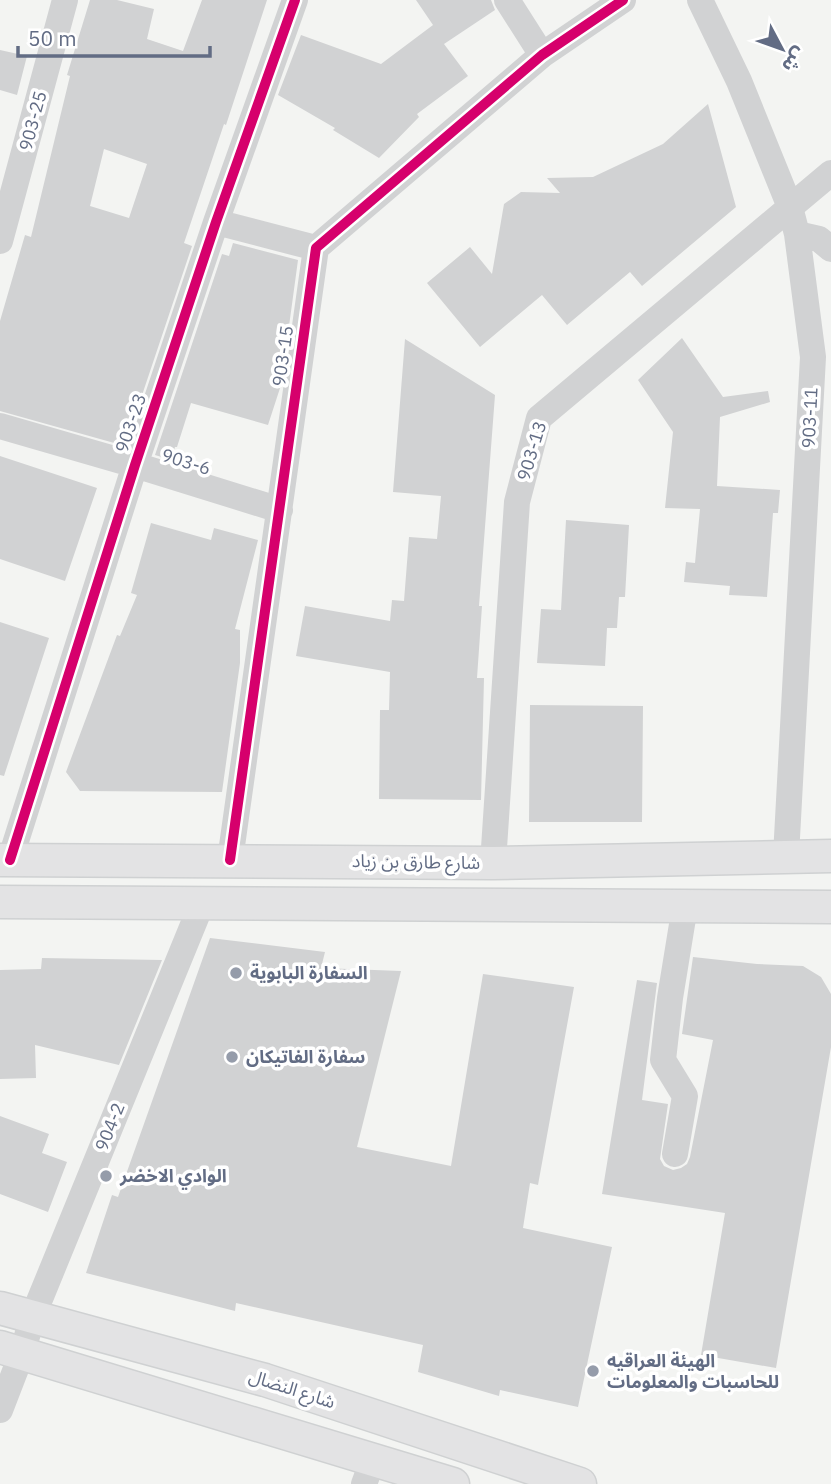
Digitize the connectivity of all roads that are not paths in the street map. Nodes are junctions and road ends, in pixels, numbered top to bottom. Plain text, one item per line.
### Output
1 (65, 0) edge
2 (295, 0) edge
3 (507, 0) edge
4 (623, 0) edge
5 (699, 0) edge
6 (542, 55) junction
7 (831, 173) edge
8 (790, 207) junction
9 (216, 222) junction
10 (797, 234) junction
11 (0, 241) edge
12 (316, 248) junction
13 (831, 249) edge
14 (0, 426) edge
15 (135, 464) junction
16 (280, 510) junction
17 (786, 856) junction
18 (831, 856) edge
19 (5, 860) edge
20 (230, 860) junction
21 (493, 863) junction
22 (0, 902) edge
23 (202, 903) junction
24 (685, 906) junction
25 (831, 907) edge
26 (675, 1154) dead end
27 (0, 1308) edge
28 (33, 1316) junction
29 (11, 1350) edge
30 (0, 1410) edge
31 (369, 1472) edge
32 (453, 1484) edge
33 (580, 1484) edge

1 - 11 street, 903-25
2 - 9 street, 903-23
3 - 6 street
4 - 6 street
5 - 8 street, 903-11
6 - 12 street
7 - 8 street, 903-13
8 - 10 street, 903-11
8 - 21 street, 903-13
9 - 12 street
9 - 15 street, 903-23
10 - 13 street
10 - 17 street, 903-11
12 - 16 street, 903-15
14 - 15 street, 903-6
15 - 16 street, 903-6
15 - 19 street, 903-23
16 - 20 street, 903-15
17 - 18 main road, شارع طارق بن زياد
17 - 21 main road, شارع طارق بن زياد
19 - 20 main road, شارع طارق بن زياد
20 - 21 main road, شارع طارق بن زياد
22 - 23 main road
23 - 24 main road
23 - 28 street, 904-2
24 - 25 main road
24 - 26 street
27 - 28 main road, شارع النضال
28 - 29 street, 904-2
28 - 33 main road, شارع النضال
29 - 30 street, 904-2
29 - 31 main road
31 - 32 main road

